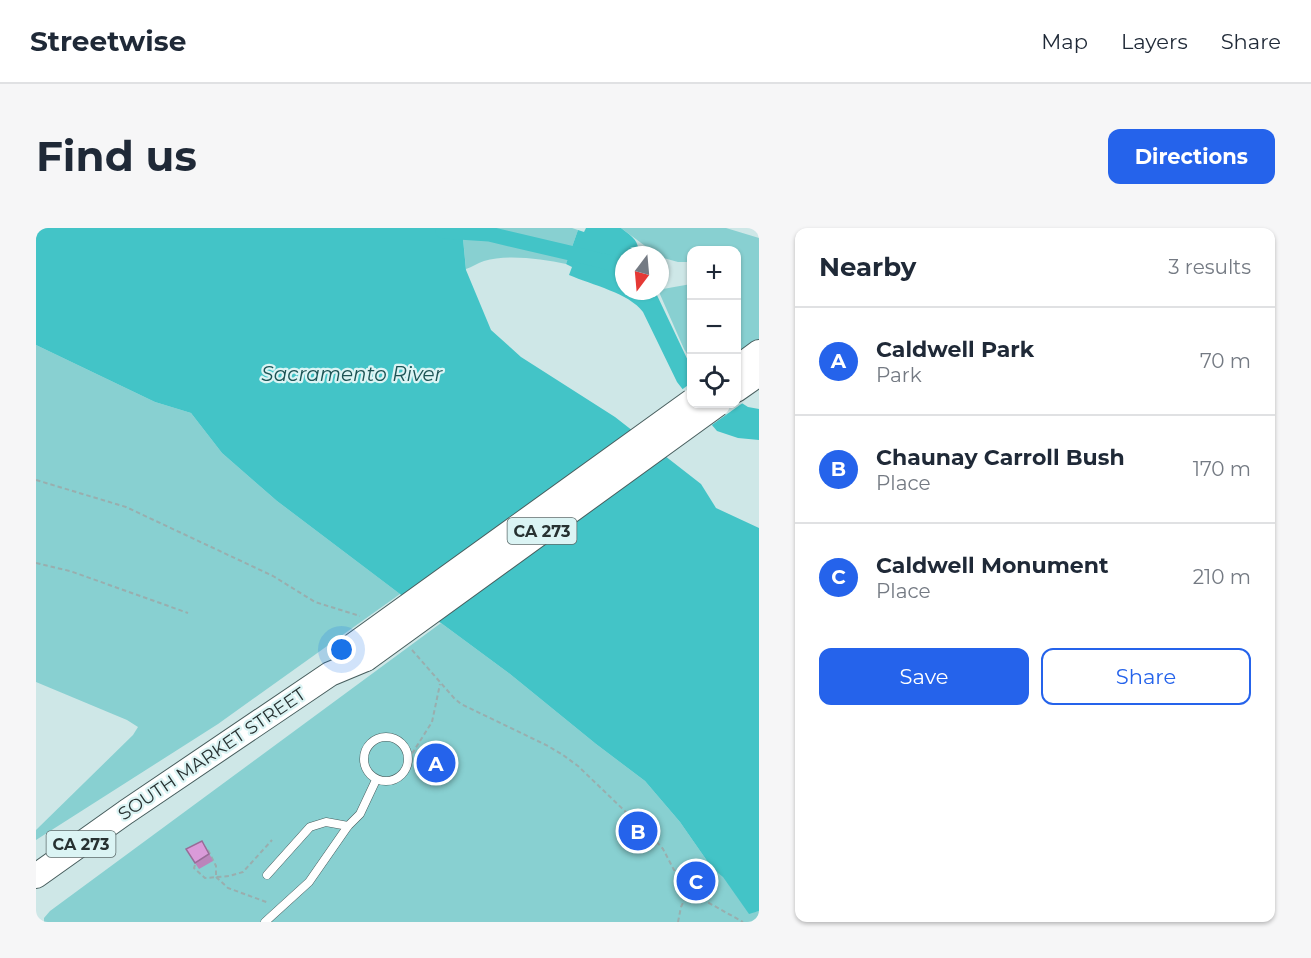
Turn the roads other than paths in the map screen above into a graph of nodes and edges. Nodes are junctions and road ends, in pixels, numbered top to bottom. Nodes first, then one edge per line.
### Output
1 (751, 364) edge
2 (741, 381) edge
3 (687, 405) edge
4 (712, 408) edge
5 (357, 654) junction
6 (376, 780) junction
7 (348, 826) junction
8 (267, 875) dead end
9 (36, 876) edge
10 (265, 922) edge

1 - 2 main road
3 - 5 main road, SOUTH MARKET STREET / CA 273, bridge
4 - 5 main road, SOUTH MARKET STREET / CA 273, bridge
5 - 9 main road, SOUTH MARKET STREET / CA 273
6 - 6 lane
6 - 7 lane
7 - 8 lane
7 - 10 lane

